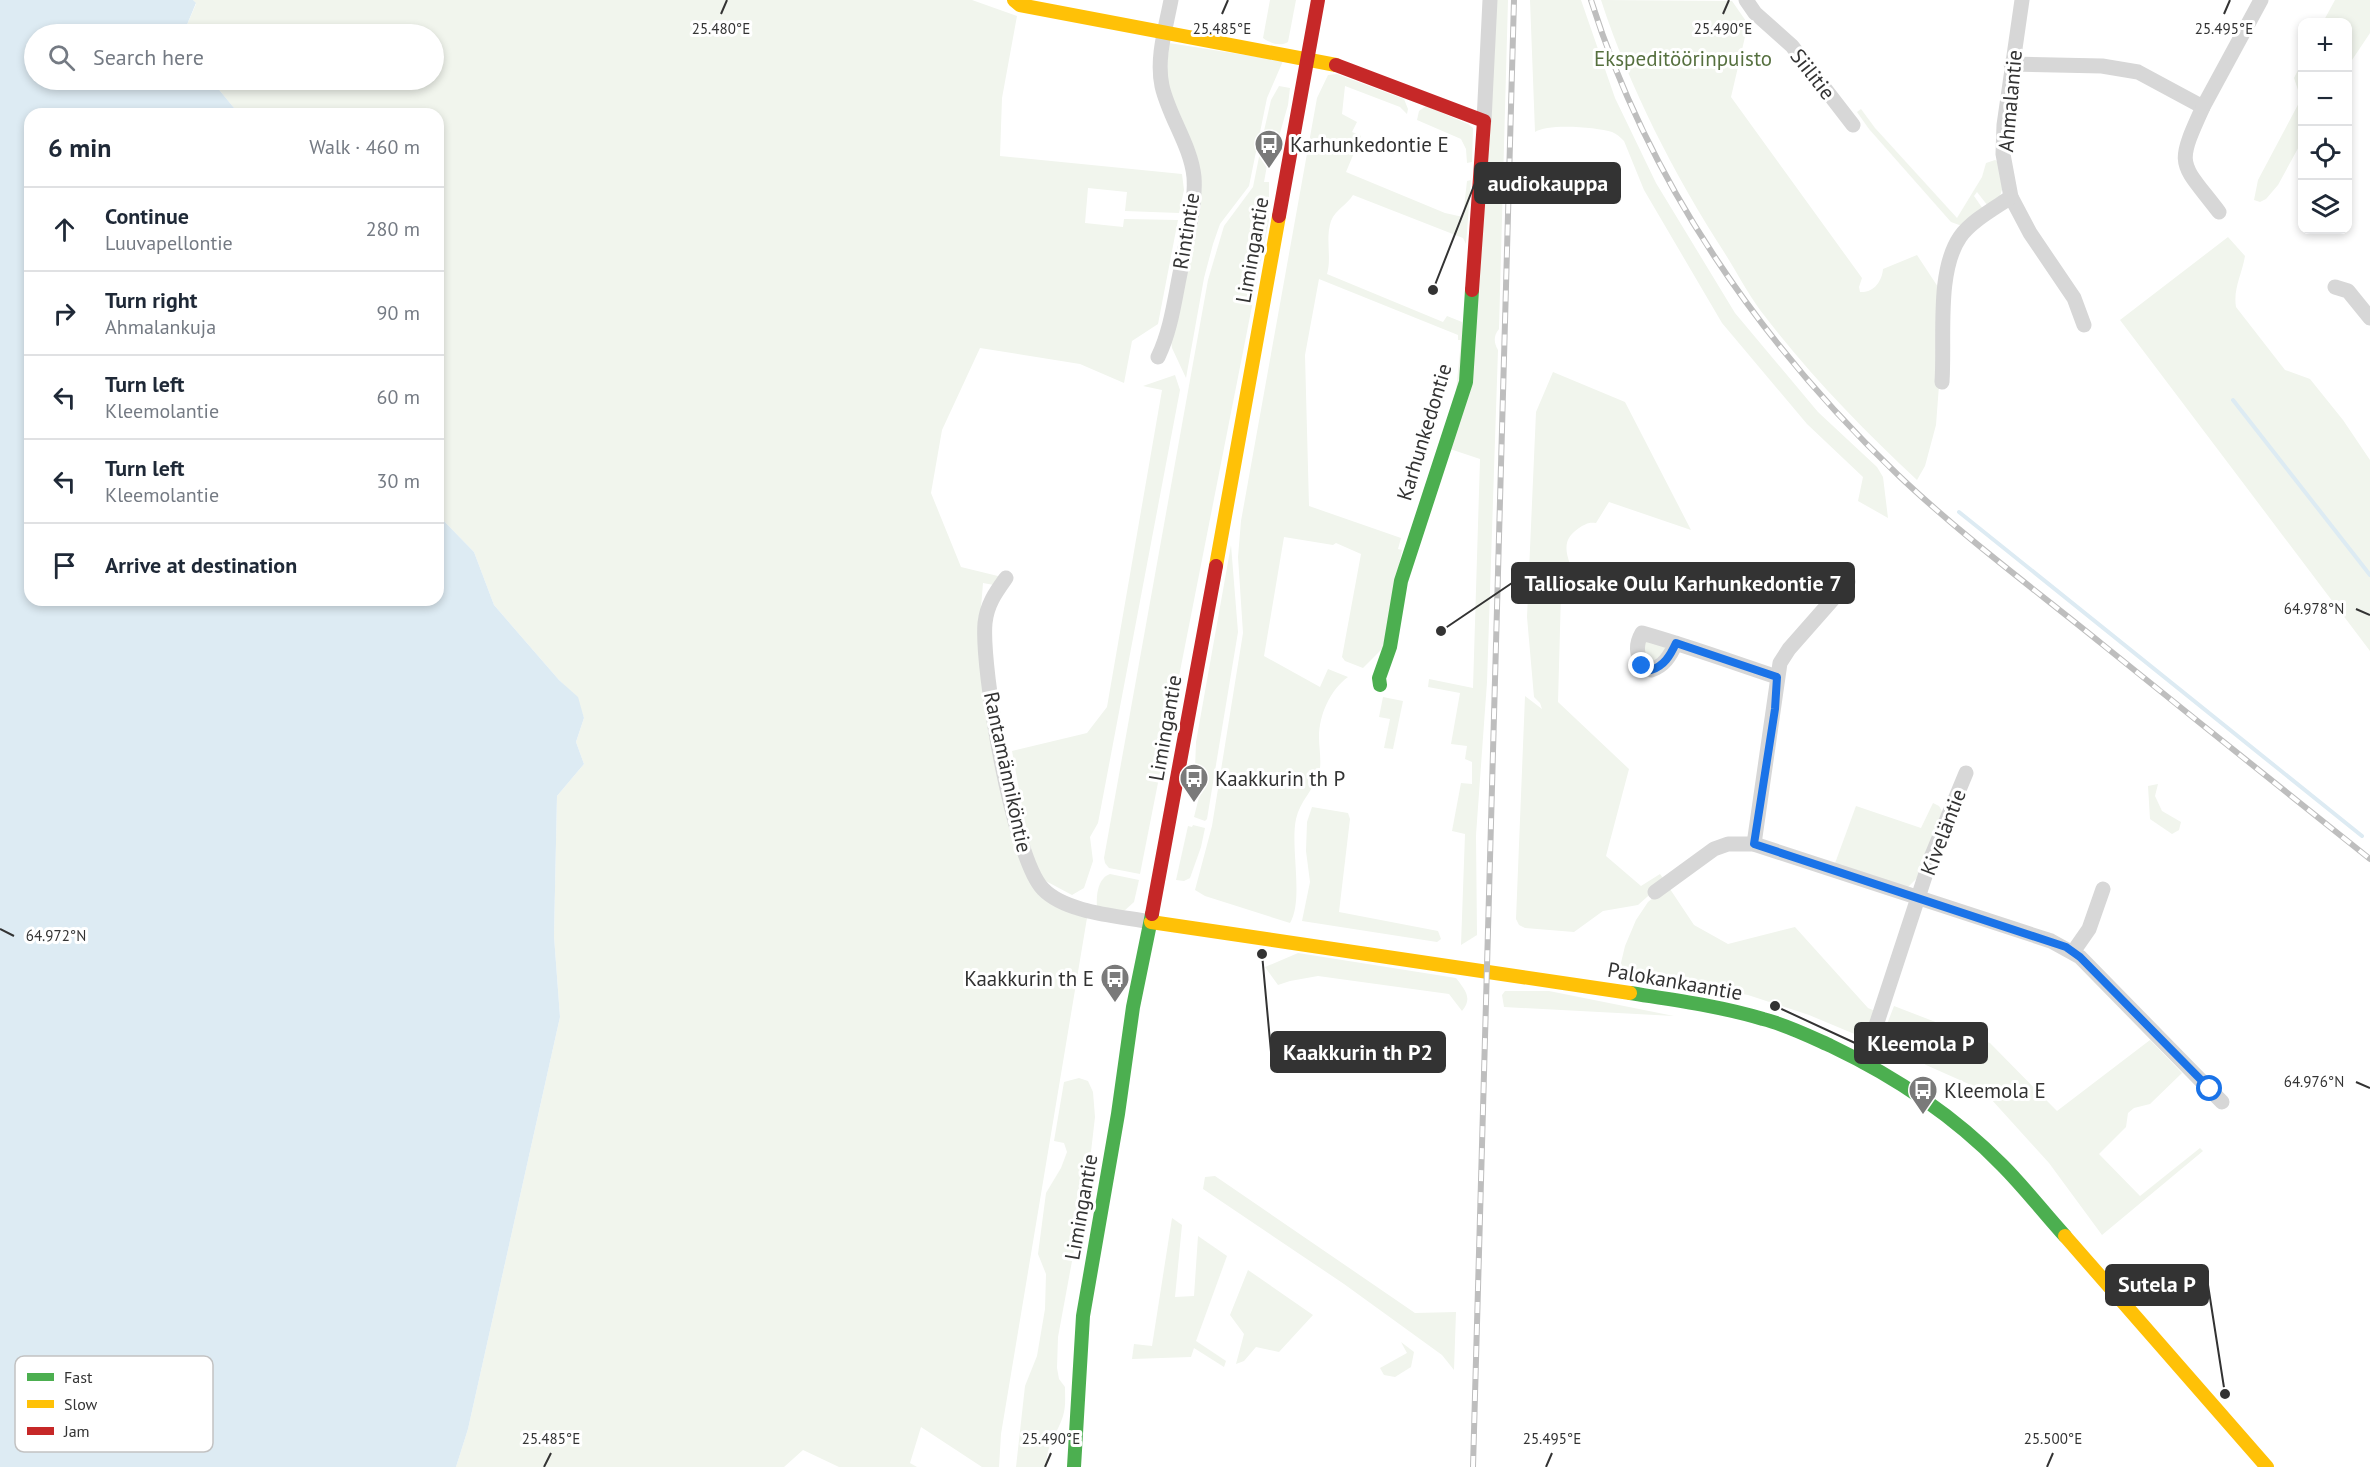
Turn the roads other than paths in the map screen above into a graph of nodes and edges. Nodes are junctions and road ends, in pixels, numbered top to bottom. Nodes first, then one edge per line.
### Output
1 (1014, 0) edge
2 (1171, 0) edge
3 (1318, 0) edge
4 (1490, 0) edge
5 (1746, 0) edge
6 (2022, 0) edge
7 (2261, 0) edge
8 (1166, 32) junction
9 (1309, 57) junction
10 (2012, 64) junction
11 (2203, 107) junction
12 (1484, 122) junction
13 (1853, 125) dead end
14 (2011, 197) junction
15 (2219, 212) dead end
16 (2336, 287) dead end
17 (2370, 318) edge
18 (2084, 325) dead end
19 (1158, 357) dead end
20 (1942, 382) dead end
21 (1006, 578) dead end
22 (1848, 582) dead end
23 (1676, 643) dead end
24 (1777, 677) junction
25 (1380, 685) dead end
26 (1966, 773) dead end
27 (1754, 844) junction
28 (2103, 889) dead end
29 (1655, 892) dead end
30 (1918, 897) junction
31 (1151, 922) junction
32 (2073, 952) junction
33 (1864, 1062) junction
34 (2223, 1102) dead end
35 (1074, 1467) edge
36 (2267, 1467) edge

1 - 8 main road
2 - 8 street, Rintintie
3 - 9 main road, Limingantie
4 - 12 street
5 - 13 street, Siilitie
6 - 10 street, Ahmalantie
7 - 11 street
8 - 9 main road
8 - 19 street, Rintintie
9 - 12 main road
9 - 31 main road, Limingantie
10 - 11 street
10 - 14 street, Ahmalantie
11 - 15 street
12 - 25 main road, Karhunkedontie
14 - 18 street, Ahmalantie
14 - 20 street
16 - 17 street
21 - 31 street, Rantamänniköntie
22 - 24 street
23 - 24 street
24 - 27 street
26 - 30 street, Kiveläntie
27 - 29 street
27 - 30 street
28 - 32 street
30 - 32 street
30 - 33 street, Kiveläntie
31 - 33 main road, Palokankaantie
31 - 35 main road, Limingantie
32 - 34 street
33 - 36 main road, Palokankaantie

